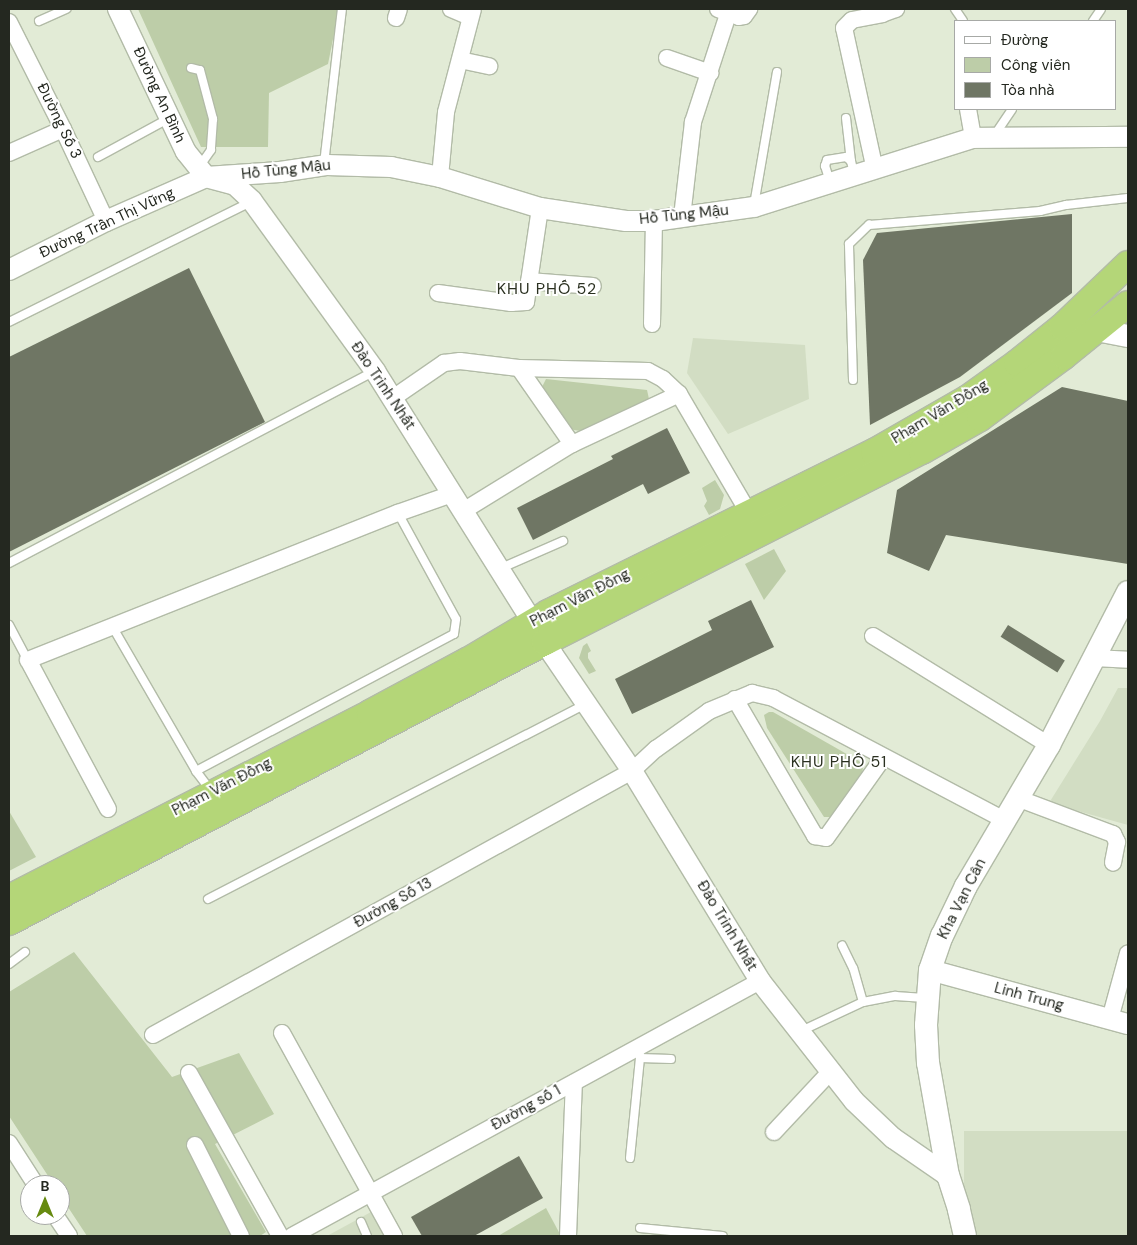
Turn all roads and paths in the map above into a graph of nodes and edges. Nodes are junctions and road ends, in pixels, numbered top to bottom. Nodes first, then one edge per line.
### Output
1 (66, 9) edge
2 (118, 9) edge
3 (342, 9) edge
4 (451, 9) edge
5 (749, 9) edge
6 (896, 9) edge
7 (955, 9) edge
8 (1101, 9) edge
9 (723, 11) edge
10 (472, 13) edge
11 (962, 20) edge
12 (1094, 20) edge
13 (39, 21) dead end
14 (10, 27) edge
15 (667, 58) dead end
16 (460, 60) junction
17 (489, 66) dead end
18 (191, 68) dead end
19 (777, 72) dead end
20 (710, 73) junction
21 (968, 110) edge
22 (1011, 110) edge
23 (170, 118) junction
24 (846, 118) dead end
25 (64, 129) junction
26 (993, 137) junction
27 (1128, 137) edge
28 (973, 138) junction
29 (9, 153) edge
30 (98, 157) dead end
31 (324, 166) junction
32 (853, 168) junction
33 (875, 170) junction
34 (202, 173) junction
35 (440, 177) junction
36 (1128, 198) edge
37 (252, 201) junction
38 (754, 207) junction
39 (540, 208) junction
40 (682, 217) junction
41 (106, 221) junction
42 (654, 221) junction
43 (1128, 264) edge
44 (9, 270) edge
45 (529, 281) junction
46 (593, 286) dead end
47 (438, 293) dead end
48 (1128, 304) edge
49 (9, 322) edge
50 (652, 324) dead end
51 (1096, 330) junction
52 (1128, 336) edge
53 (519, 368) junction
54 (375, 371) junction
55 (853, 380) dead end
56 (679, 394) junction
57 (393, 398) junction
58 (572, 444) junction
59 (452, 494) junction
60 (463, 511) junction
61 (398, 513) junction
62 (750, 515) junction
63 (563, 541) dead end
64 (9, 564) edge
65 (499, 569) junction
66 (1128, 592) edge
67 (9, 625) edge
68 (112, 626) junction
69 (539, 632) junction
70 (873, 636) dead end
71 (1094, 658) junction
72 (28, 660) junction
73 (1128, 660) edge
74 (735, 699) junction
75 (587, 703) junction
76 (1049, 745) junction
77 (883, 758) junction
78 (196, 771) junction
79 (632, 771) junction
80 (212, 792) junction
81 (1017, 798) junction
82 (108, 809) dead end
83 (1004, 820) junction
84 (1113, 863) dead end
85 (9, 898) edge
86 (208, 899) dead end
87 (9, 922) edge
88 (842, 945) dead end
89 (25, 952) dead end
90 (1128, 953) edge
91 (9, 964) edge
92 (930, 970) junction
93 (760, 981) junction
94 (927, 999) junction
95 (863, 1002) junction
96 (1119, 1021) edge
97 (799, 1032) junction
98 (282, 1033) dead end
99 (153, 1035) dead end
100 (640, 1052) junction
101 (671, 1059) dead end
102 (830, 1072) junction
103 (189, 1073) dead end
104 (574, 1082) junction
105 (774, 1132) dead end
106 (9, 1143) edge
107 (195, 1145) dead end
108 (630, 1158) dead end
109 (30, 1175) edge
110 (948, 1176) junction
111 (370, 1194) junction
112 (361, 1222) dead end
113 (62, 1225) edge
114 (640, 1228) dead end
115 (671, 1234) edge
116 (69, 1236) edge
117 (241, 1236) edge
118 (280, 1236) edge
119 (292, 1236) edge
120 (368, 1236) edge
121 (394, 1236) edge
122 (568, 1236) edge
123 (723, 1236) edge
124 (964, 1236) edge

1 - 13 lane
2 - 23 street, Đường An Bình
3 - 31 lane
4 - 10 street
5 - 9 street
6 - 33 street
7 - 11 lane
8 - 12 lane
9 - 20 street
10 - 16 street
14 - 25 street, Đường Số 3
15 - 20 street
16 - 17 street
16 - 35 street
18 - 34 lane
19 - 38 lane
20 - 40 street
21 - 28 street
22 - 26 lane
23 - 30 lane
23 - 34 street, Đường An Bình
24 - 32 lane
25 - 29 street
25 - 41 street, Đường Số 3
26 - 27 street, Hồ Tùng Mậu
26 - 28 street, Hồ Tùng Mậu
28 - 33 street, Hồ Tùng Mậu
31 - 34 street, Hồ Tùng Mậu
31 - 35 street, Hồ Tùng Mậu
32 - 33 street, Hồ Tùng Mậu
32 - 38 street, Hồ Tùng Mậu
34 - 37 street, Đào Trinh Nhất
34 - 41 street, Đường Trần Thị Vững
35 - 39 street, Hồ Tùng Mậu
36 - 55 lane
37 - 49 lane
37 - 54 street, Đào Trinh Nhất
38 - 40 street, Hồ Tùng Mậu
39 - 42 street, Hồ Tùng Mậu
39 - 45 street
40 - 42 street, Hồ Tùng Mậu
41 - 44 street, Đường Trần Thị Vững
42 - 50 street
43 - 62 highway, Phạm Văn Đồng
45 - 46 street
45 - 47 street
48 - 51 highway, Phạm Văn Đồng
51 - 52 main road
51 - 69 highway, Phạm Văn Đồng
53 - 56 street
53 - 57 street
53 - 58 street
54 - 57 street, Đào Trinh Nhất
54 - 64 lane
56 - 58 street
56 - 62 street
57 - 59 street, Đào Trinh Nhất
58 - 60 street
59 - 60 street, Đào Trinh Nhất
59 - 61 street
60 - 65 street, Đào Trinh Nhất
61 - 68 street
61 - 78 lane
62 - 69 highway, Phạm Văn Đồng
63 - 65 lane
65 - 69 street, Đào Trinh Nhất
66 - 71 main road, Kha Vạn Cân
67 - 72 lane
68 - 72 street
68 - 78 lane
69 - 75 street, Đào Trinh Nhất
69 - 80 highway, Phạm Văn Đồng
69 - 87 highway, Phạm Văn Đồng
70 - 76 street
71 - 73 street
71 - 76 main road, Kha Vạn Cân
72 - 82 street
74 - 77 street, Đường Số 13
74 - 77 street
74 - 79 street, Đường Số 13
75 - 79 street, Đào Trinh Nhất
75 - 86 lane
76 - 81 main road, Kha Vạn Cân
77 - 83 street, Đường Số 13
78 - 80 lane
79 - 93 street, Đào Trinh Nhất
79 - 99 street, Đường Số 13
80 - 85 highway, Phạm Văn Đồng
81 - 83 main road, Kha Vạn Cân
81 - 84 street
83 - 92 main road, Kha Vạn Cân
88 - 95 lane
89 - 91 lane
90 - 96 street
92 - 94 main road, Kha Vạn Cân
92 - 96 street, Linh Trung
93 - 97 street, Đào Trinh Nhất
93 - 100 street, Đường số 1
94 - 95 lane
94 - 110 main road, Kha Vạn Cân
95 - 97 lane
97 - 102 street, Đào Trinh Nhất
98 - 111 street
100 - 101 lane
100 - 104 street, Đường số 1
100 - 108 lane
102 - 105 street
102 - 110 street, Đào Trinh Nhất
103 - 118 street
104 - 111 street, Đường số 1
104 - 122 street
106 - 109 street
107 - 117 street
110 - 124 main road, Kha Vạn Cân
111 - 119 street, Đường số 1
111 - 121 street
112 - 120 lane
113 - 116 street
114 - 115 lane
115 - 123 lane

